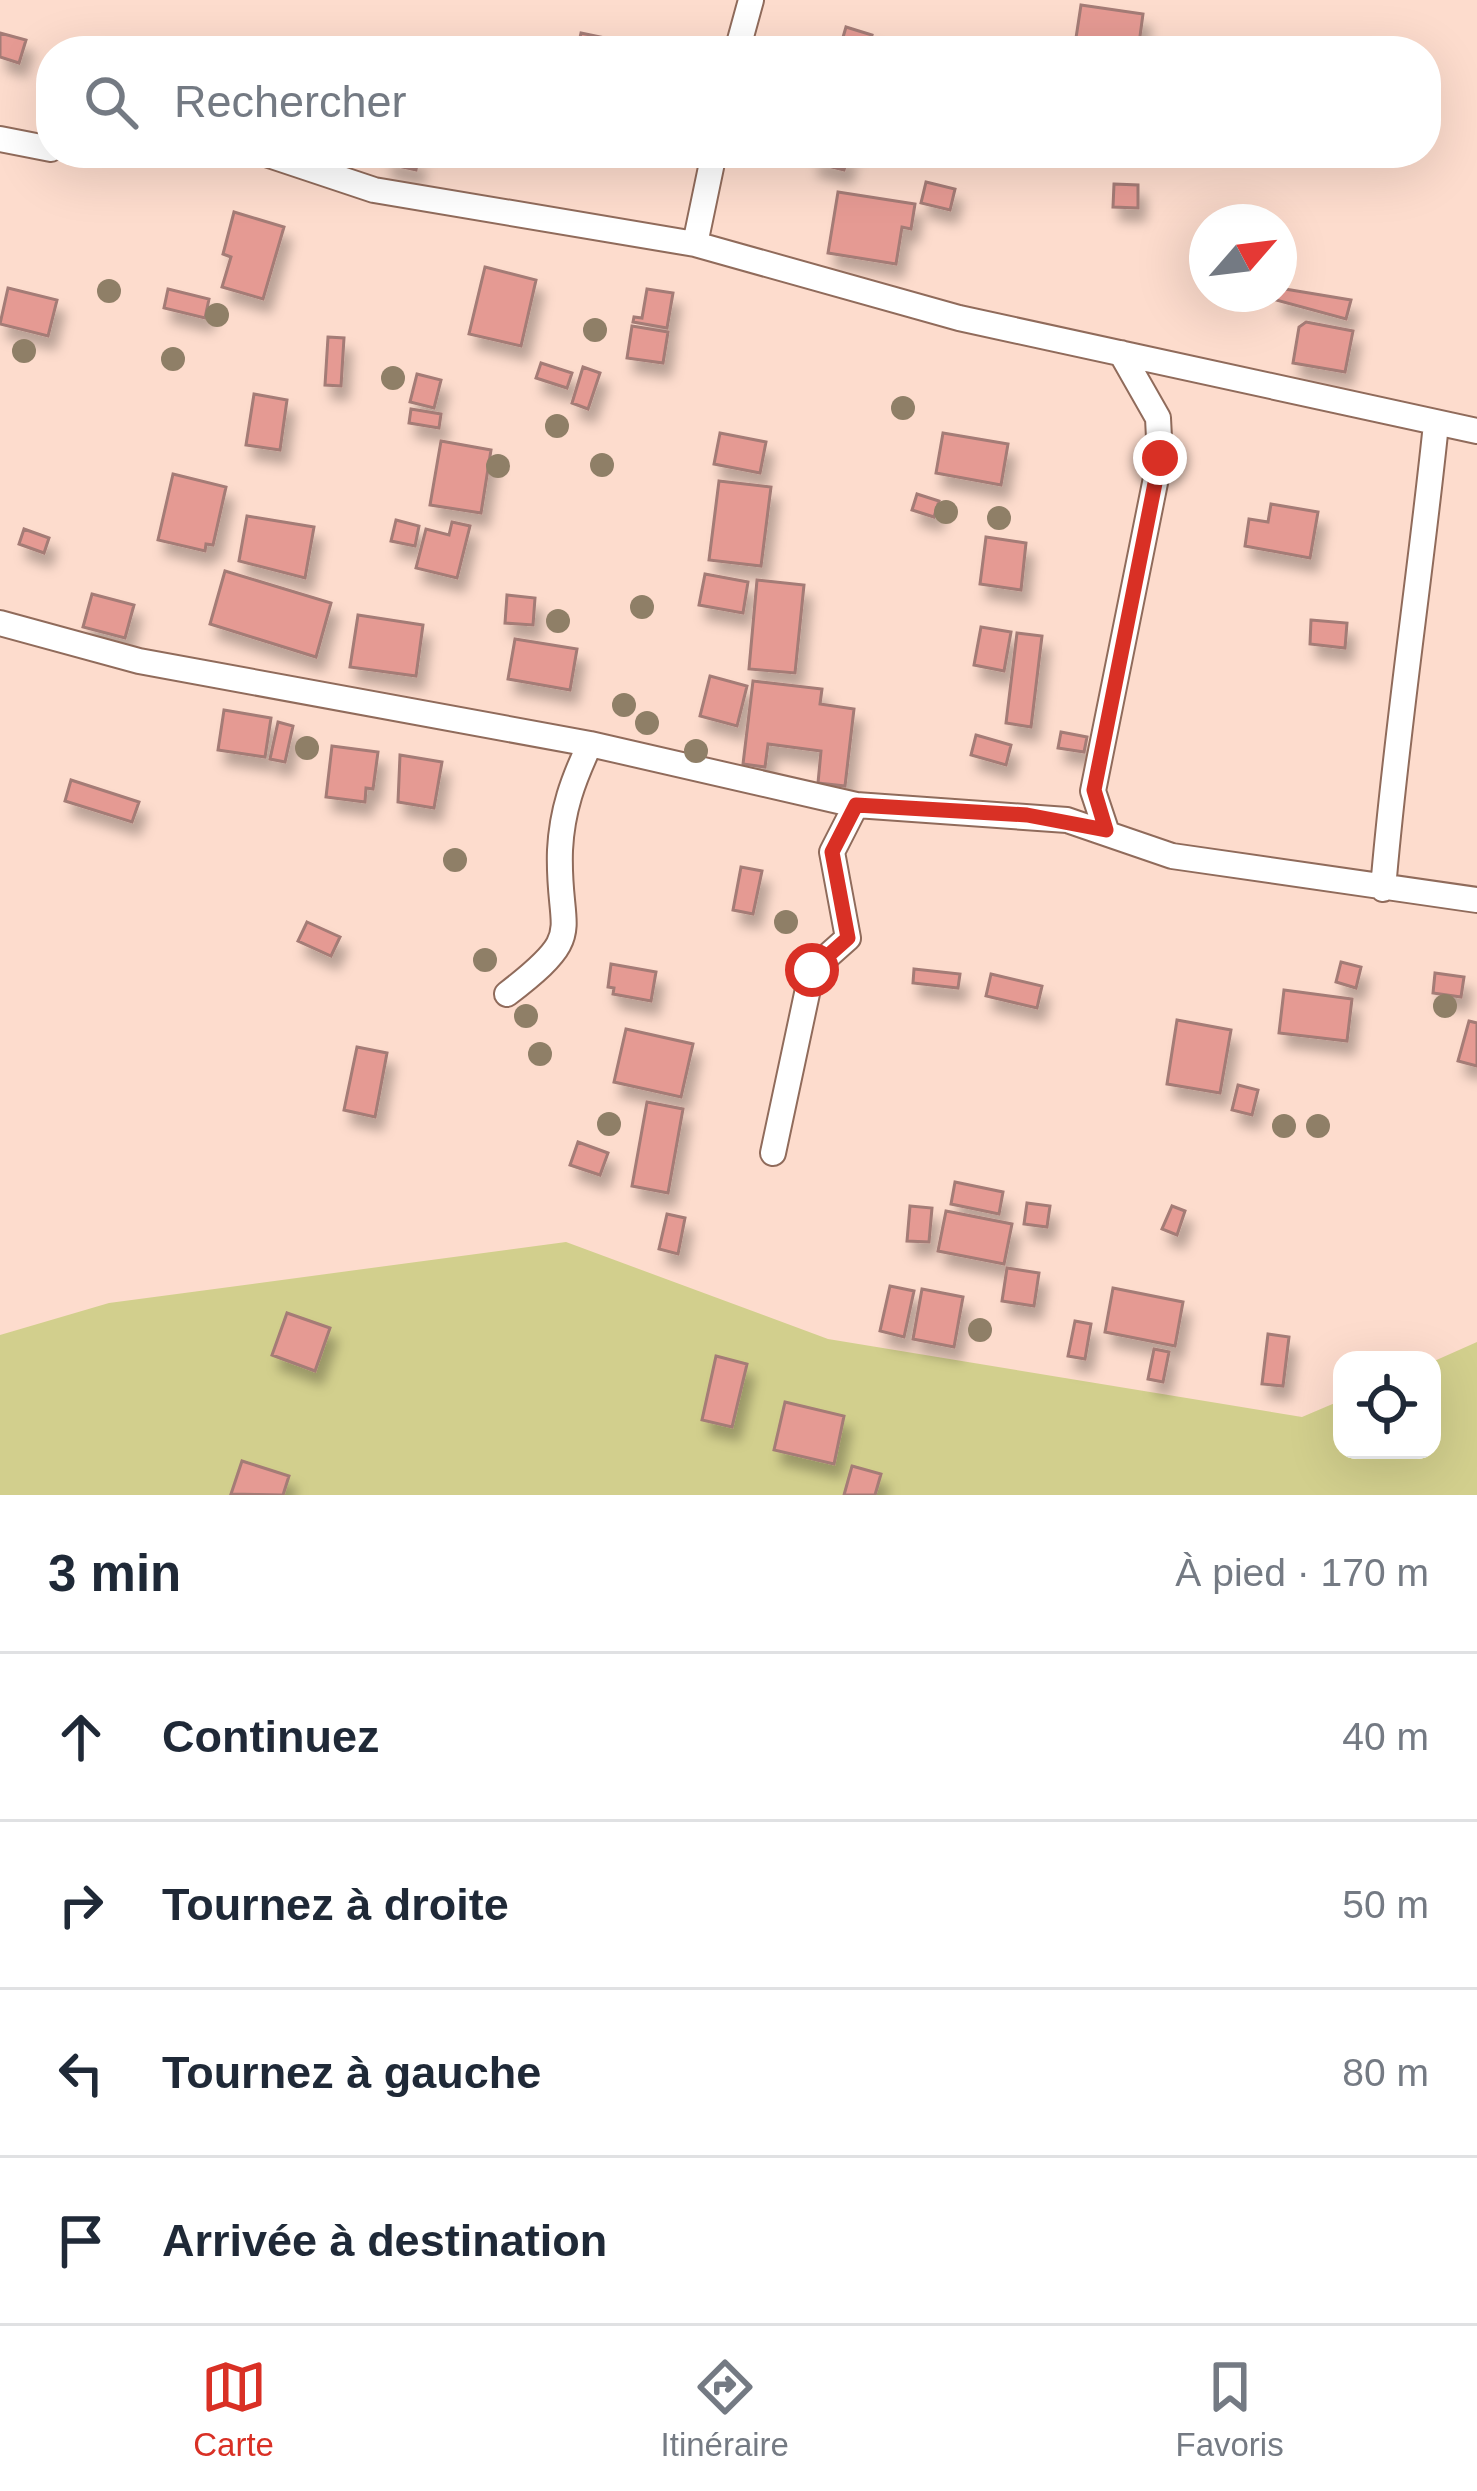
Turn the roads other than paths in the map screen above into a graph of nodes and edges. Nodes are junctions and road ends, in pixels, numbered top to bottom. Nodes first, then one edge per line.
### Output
1 (751, 0) edge
2 (741, 36) edge
3 (0, 139) edge
4 (36, 145) edge
5 (308, 168) edge
6 (711, 168) edge
7 (695, 244) junction
8 (1121, 353) junction
9 (1436, 424) junction
10 (1477, 430) edge
11 (0, 623) edge
12 (590, 744) junction
13 (856, 805) junction
14 (1106, 830) junction
15 (1383, 890) junction
16 (1477, 900) edge
17 (508, 994) dead end
18 (773, 1153) dead end

1 - 2 street
3 - 4 street
5 - 7 street
6 - 7 street
7 - 8 street
8 - 9 street
8 - 14 street
9 - 10 street
9 - 15 street
11 - 12 street
12 - 13 street
12 - 17 street
13 - 14 street
13 - 18 street
14 - 15 street
15 - 16 street

